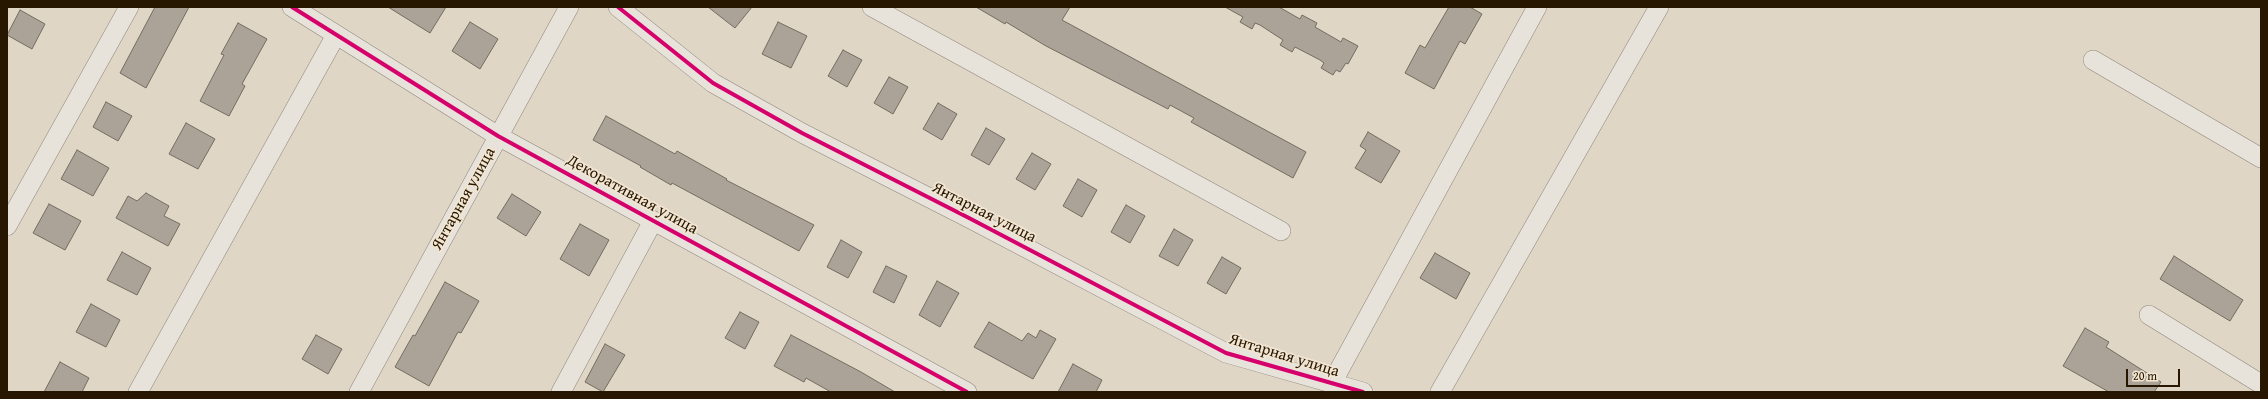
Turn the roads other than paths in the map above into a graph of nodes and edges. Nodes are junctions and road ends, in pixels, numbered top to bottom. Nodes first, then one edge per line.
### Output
1 (129, 7) edge
2 (292, 7) edge
3 (569, 7) edge
4 (618, 7) edge
5 (872, 7) edge
6 (1537, 7) edge
7 (1659, 7) edge
8 (336, 34) junction
9 (2093, 60) dead end
10 (498, 136) junction
11 (2261, 158) edge
12 (653, 220) junction
13 (7, 226) edge
14 (1281, 231) dead end
15 (2149, 315) dead end
16 (1332, 383) junction
17 (2261, 384) edge
18 (138, 392) edge
19 (359, 392) edge
20 (560, 392) edge
21 (967, 392) edge
22 (1363, 392) edge
23 (1440, 392) edge

1 - 13 street
2 - 8 street, Декоративная улица
3 - 10 street, Янтарная улица
4 - 16 street, Янтарная улица
5 - 14 street
6 - 16 street
7 - 23 street
8 - 10 street, Декоративная улица
8 - 18 street
9 - 11 street
10 - 12 street, Декоративная улица
10 - 19 street, Янтарная улица
12 - 20 street
12 - 21 street, Декоративная улица
15 - 17 street
16 - 22 street, Янтарная улица

